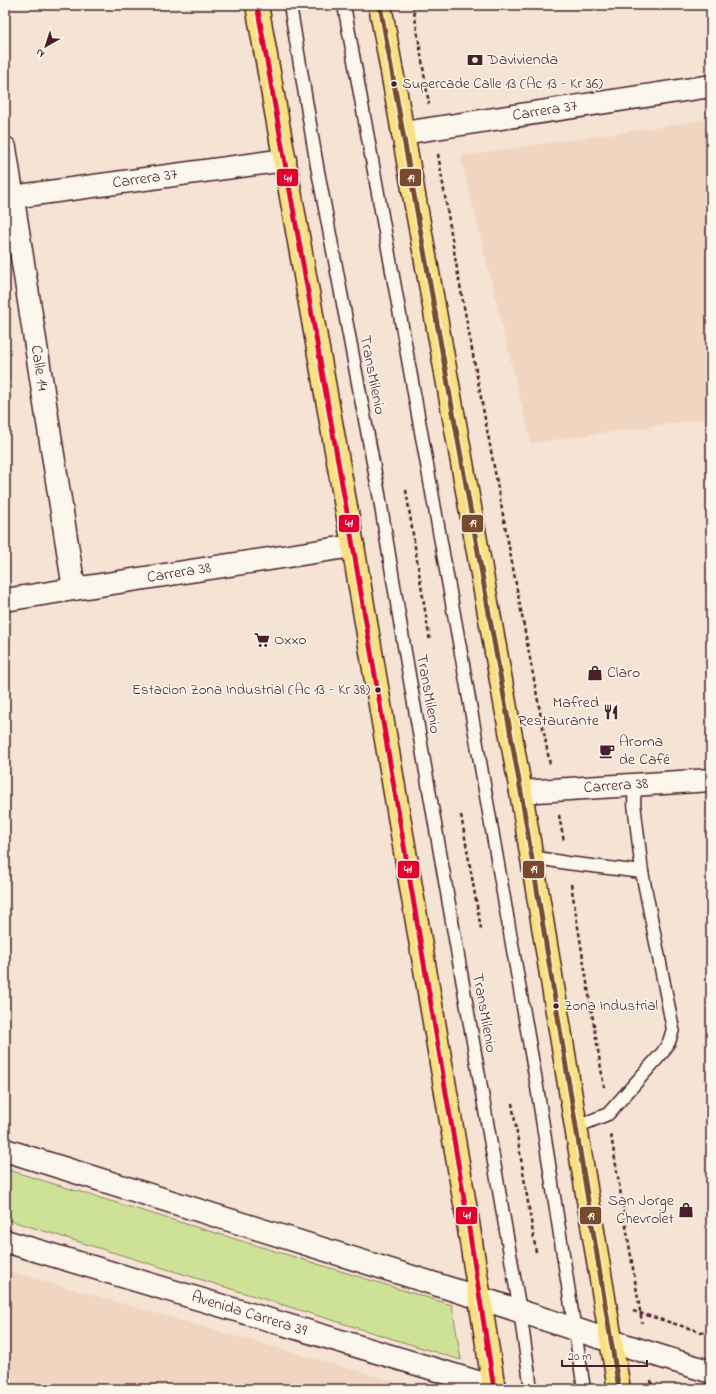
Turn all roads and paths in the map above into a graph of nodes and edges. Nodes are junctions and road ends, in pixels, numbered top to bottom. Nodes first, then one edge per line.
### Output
1 (257, 5) edge
2 (290, 5) edge
3 (344, 5) edge
4 (380, 5) edge
5 (413, 5) edge
6 (711, 86) edge
7 (433, 128) junction
8 (403, 133) junction
9 (5, 148) edge
10 (285, 160) junction
11 (9, 197) edge
12 (411, 489) dead end
13 (406, 490) junction
14 (399, 491) dead end
15 (353, 546) junction
16 (74, 589) junction
17 (5, 600) edge
18 (430, 642) dead end
19 (711, 780) edge
20 (635, 785) junction
21 (554, 790) junction
22 (521, 792) junction
23 (461, 815) dead end
24 (532, 857) junction
25 (567, 863) junction
26 (642, 872) junction
27 (481, 929) dead end
28 (512, 1103) dead end
29 (608, 1114) junction
30 (576, 1127) junction
31 (5, 1150) edge
32 (5, 1241) edge
33 (536, 1252) dead end
34 (480, 1298) junction
35 (604, 1302) junction
36 (520, 1311) junction
37 (640, 1313) junction
38 (574, 1329) junction
39 (711, 1335) edge
40 (611, 1341) junction
41 (647, 1353) junction
42 (711, 1372) edge
43 (494, 1388) edge
44 (531, 1389) edge
45 (584, 1389) edge
46 (618, 1389) edge
47 (653, 1389) edge

1 - 10 main road
2 - 36 lane, TransMilenio
3 - 38 lane
4 - 8 main road
5 - 7 path
6 - 7 street, Carrera 37
7 - 8 street, Carrera 37
7 - 21 path
8 - 22 main road
9 - 11 street, Calle 14
10 - 11 street, Carrera 37
10 - 15 main road
11 - 16 street, Calle 14
12 - 13 path
13 - 14 path
13 - 18 path
15 - 16 street, Carrera 38
15 - 34 main road
16 - 17 street, Carrera 38
19 - 20 street, Carrera 38
20 - 21 street, Carrera 38
20 - 26 lane
21 - 22 street, Carrera 38
21 - 25 path
22 - 24 main road
23 - 27 path
24 - 25 lane
24 - 30 main road
25 - 26 lane
25 - 29 path
26 - 29 lane
28 - 33 path
29 - 30 lane
29 - 37 path
30 - 35 main road
31 - 34 street
32 - 43 street, Avenida Carrera 39
34 - 36 street
34 - 43 main road
35 - 37 path
35 - 40 main road
36 - 38 street
36 - 44 lane, TransMilenio
37 - 39 path
37 - 41 path
38 - 40 street
38 - 45 lane
40 - 41 street
40 - 46 main road
41 - 42 street
41 - 47 path

